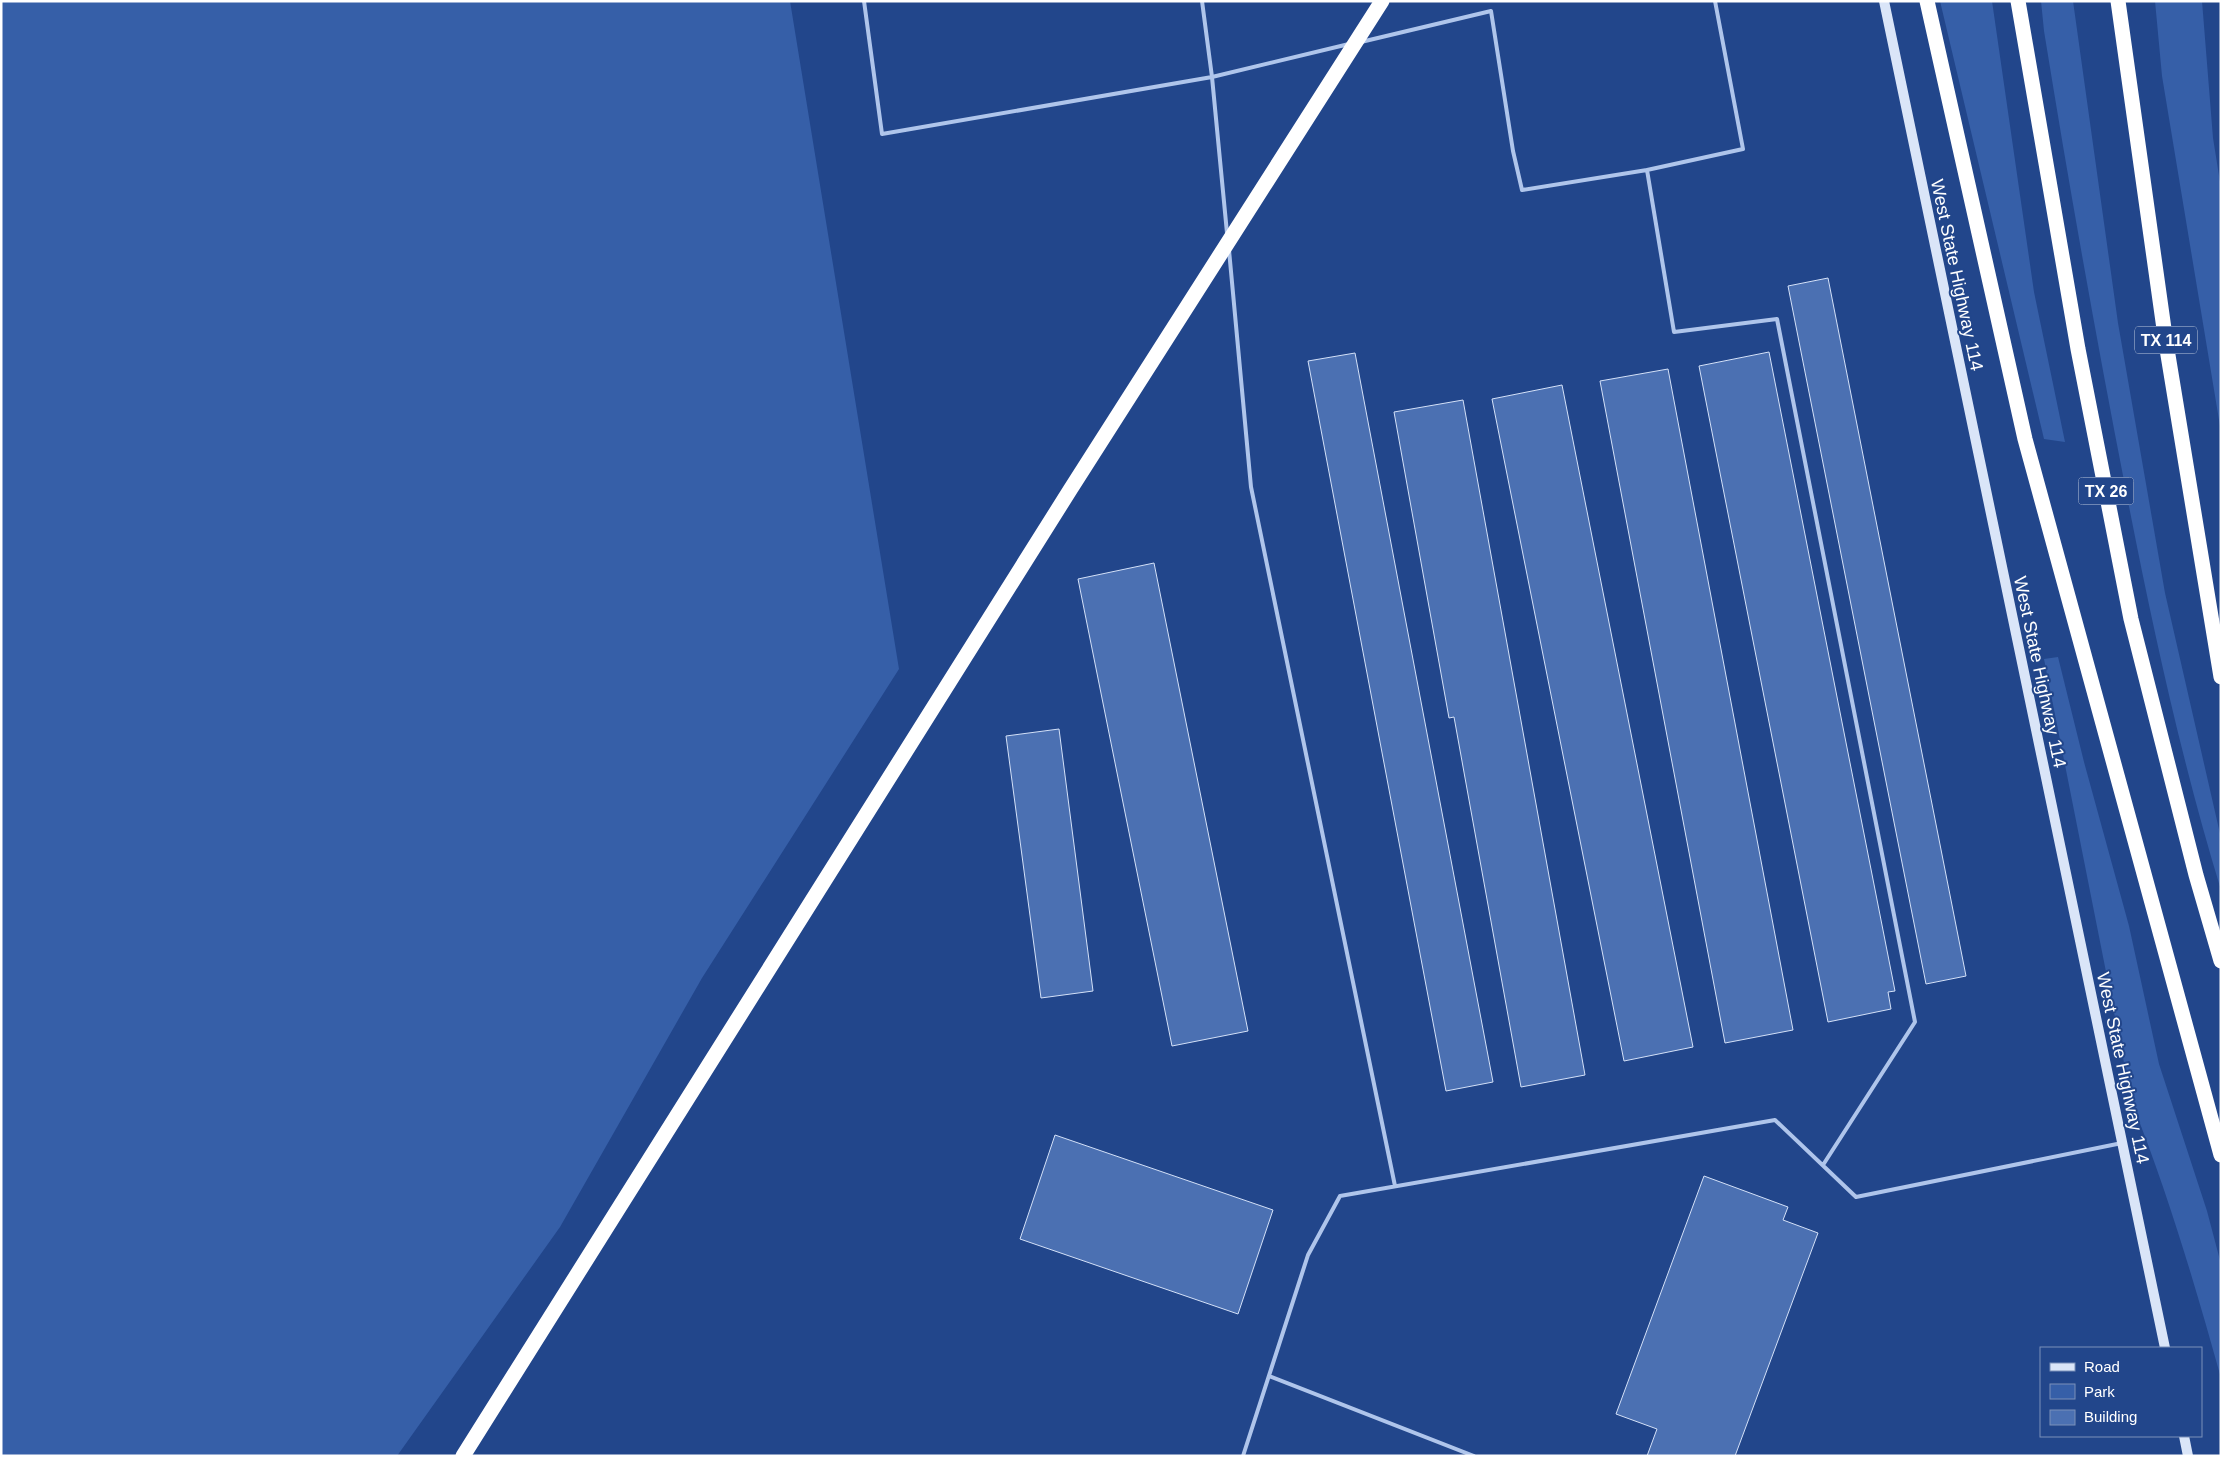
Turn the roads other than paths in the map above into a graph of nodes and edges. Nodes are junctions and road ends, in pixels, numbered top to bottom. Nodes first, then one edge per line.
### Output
1 (864, 1) edge
2 (1202, 1) edge
3 (1382, 1) edge
4 (1715, 1) edge
5 (1884, 1) edge
6 (1927, 1) edge
7 (2118, 1) edge
8 (2018, 8) edge
9 (1212, 77) junction
10 (1647, 170) junction
11 (2221, 677) edge
12 (2221, 961) edge
13 (2122, 1143) junction
14 (2221, 1155) edge
15 (1823, 1165) junction
16 (1395, 1186) junction
17 (2165, 1347) edge
18 (1269, 1376) junction
19 (2184, 1437) edge
20 (462, 1456) edge
21 (1243, 1456) edge
22 (1474, 1456) edge
23 (2188, 1456) edge

1 - 9 lane
2 - 9 lane
3 - 20 highway, bridge
4 - 10 lane
5 - 13 main road, West State Highway 114
6 - 14 highway
7 - 11 highway, TX 114
8 - 12 highway, TX 26
9 - 10 lane
9 - 16 lane
10 - 15 lane
13 - 15 lane
13 - 17 main road, West State Highway 114
15 - 16 lane
16 - 18 lane
18 - 21 lane
18 - 22 lane
19 - 23 main road

